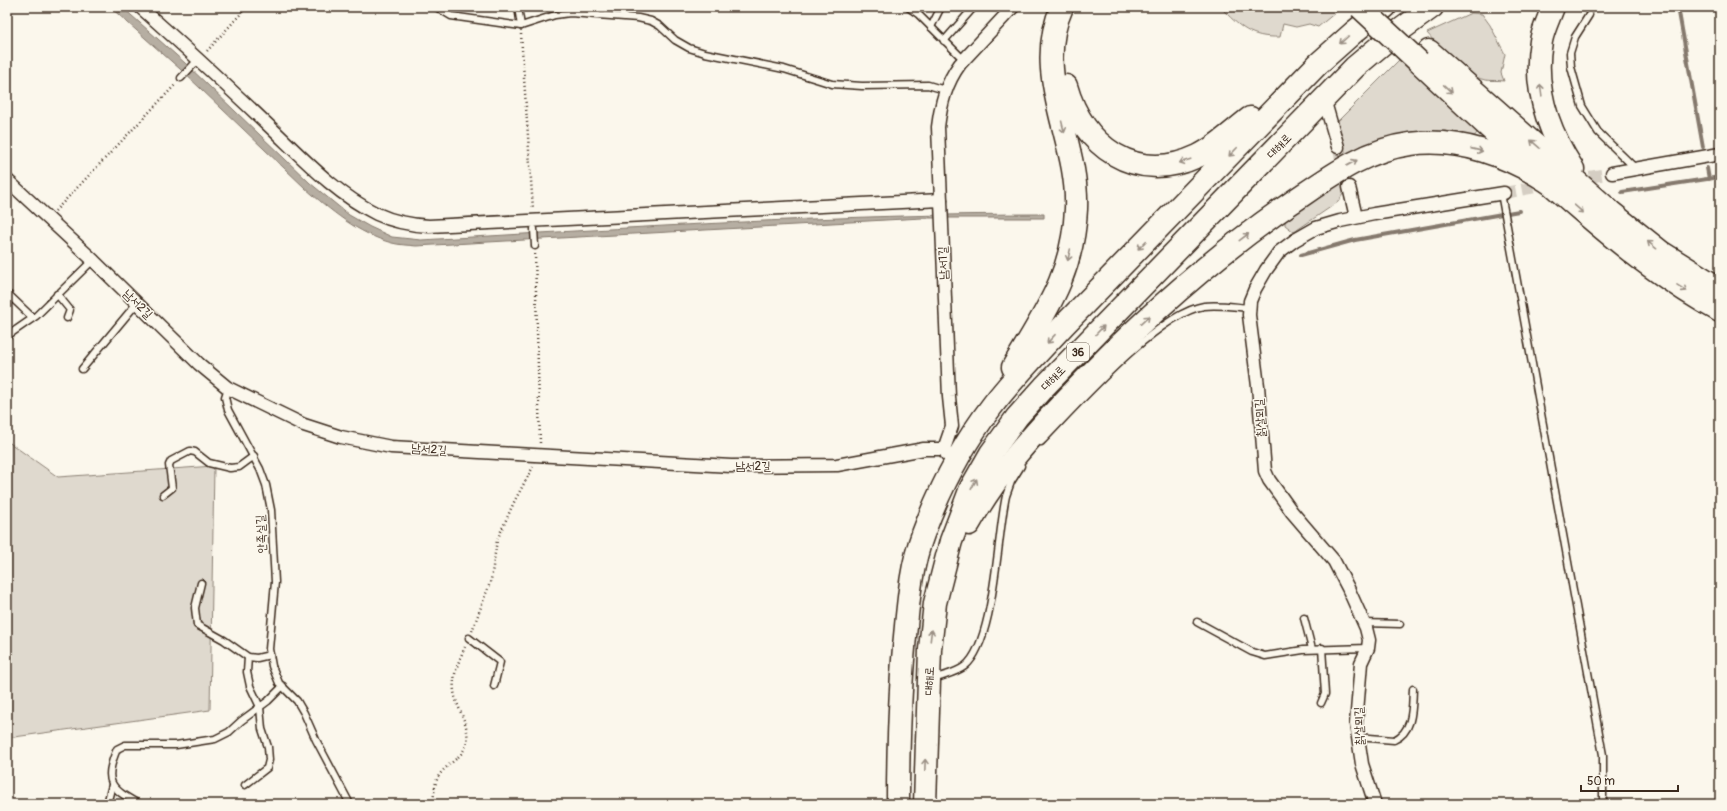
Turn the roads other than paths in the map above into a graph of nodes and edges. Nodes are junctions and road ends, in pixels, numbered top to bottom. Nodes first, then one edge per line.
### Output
1 (140, 7) edge
2 (436, 7) edge
3 (518, 7) edge
4 (908, 7) edge
5 (941, 7) edge
6 (974, 7) edge
7 (1013, 7) edge
8 (1062, 7) edge
9 (1076, 7) edge
10 (1360, 7) edge
11 (1379, 7) edge
12 (1385, 7) edge
13 (1432, 7) edge
14 (1554, 7) edge
15 (1589, 15) dead end
16 (521, 26) junction
17 (931, 27) junction
18 (944, 41) junction
19 (1424, 57) junction
20 (964, 60) junction
21 (197, 61) junction
22 (1318, 64) junction
23 (181, 78) road end
24 (945, 90) junction
25 (1324, 99) junction
26 (1338, 147) tunnel mouth
27 (1720, 154) edge
28 (1636, 169) junction
29 (1612, 173) tunnel mouth
30 (7, 180) edge
31 (1550, 183) junction
32 (1349, 187) tunnel mouth
33 (1586, 188) junction
34 (1503, 193) joint
35 (941, 203) junction
36 (1356, 217) junction
37 (534, 226) junction
38 (535, 246) road end
39 (93, 260) junction
40 (1720, 289) edge
41 (57, 294) junction
42 (9, 295) dead end
43 (137, 303) junction
44 (1250, 308) junction
45 (1720, 311) edge
46 (33, 318) junction
47 (67, 318) dead end
48 (7, 336) edge
49 (82, 370) dead end
50 (228, 388) junction
51 (981, 422) junction
52 (1036, 447) dead end
53 (254, 456) junction
54 (948, 459) junction
55 (1027, 459) dead end
56 (163, 495) dead end
57 (941, 580) junction
58 (201, 583) dead end
59 (1304, 618) dead end
60 (1197, 622) dead end
61 (1364, 623) junction
62 (1400, 624) dead end
63 (469, 638) road end
64 (1322, 648) junction
65 (1368, 648) junction
66 (1312, 649) junction
67 (270, 654) junction
68 (248, 657) junction
69 (928, 680) junction
70 (282, 686) junction
71 (494, 686) dead end
72 (1413, 689) dead end
73 (1321, 703) dead end
74 (260, 707) junction
75 (1358, 737) junction
76 (112, 785) junction
77 (245, 785) dead end
78 (107, 804) edge
79 (139, 804) edge
80 (350, 804) edge
81 (898, 804) edge
82 (925, 804) edge
83 (1375, 804) edge
84 (1604, 804) edge

1 - 21 street
2 - 16 lane
3 - 16 lane
4 - 17 lane
5 - 17 lane
6 - 18 lane
7 - 20 street, 남서1길
8 -> 51 highway
22 -> 9 highway
10 - 19 highway, bridge
11 - 19 highway
12 -> 22 highway, 36
13 - 25 highway, 대해로 / 36
33 -> 14 highway
15 - 28 lane
16 - 24 lane
17 - 18 lane
18 - 20 lane
19 -> 31 highway
33 -> 19 highway
20 - 24 street, 남서1길
21 - 23 lane
21 - 37 street
22 -> 51 highway, 36
24 - 35 street, 남서1길
25 - 26 street
57 -> 25 highway, 대해로 / 36
27 - 28 street
28 - 29 street
30 - 39 street, 남서2길
31 -> 45 highway
57 -> 31 highway
32 - 36 street
40 -> 33 highway
34 - 36 street, 칡살뫼길
34 - 84 lane
35 - 37 street
35 - 54 street, 남서1길
36 - 44 street, 칡살뫼길
37 - 38 lane
39 - 41 lane
39 - 43 street, 남서2길
41 - 46 lane
41 - 47 lane
42 - 46 lane
43 - 49 lane
43 - 50 street, 남서2길
44 - 52 lane
44 - 61 street, 칡살뫼길
46 - 48 lane
50 - 53 lane, 안족실길
50 - 54 street, 남서2길
51 - 54 highway, 36
53 - 56 lane
53 - 67 lane, 안족실길
54 - 81 highway, 36
55 - 69 lane
69 -> 57 highway, 대해로 / 36
58 - 68 lane
59 - 66 lane
60 - 66 lane
61 - 62 lane
61 - 65 street, 칡살뫼길
63 - 71 lane
64 - 65 lane
64 - 66 lane
64 - 73 lane
65 - 75 street, 칡살뫼길
67 - 68 lane
67 - 70 lane, 안족실길
68 - 74 lane
82 -> 69 highway, 대해로 / 36
70 - 74 lane
70 - 80 lane, 안족실길
72 - 75 lane
74 - 76 lane
74 - 77 lane
75 - 83 street, 칡살뫼길
76 - 78 lane
76 - 79 lane

